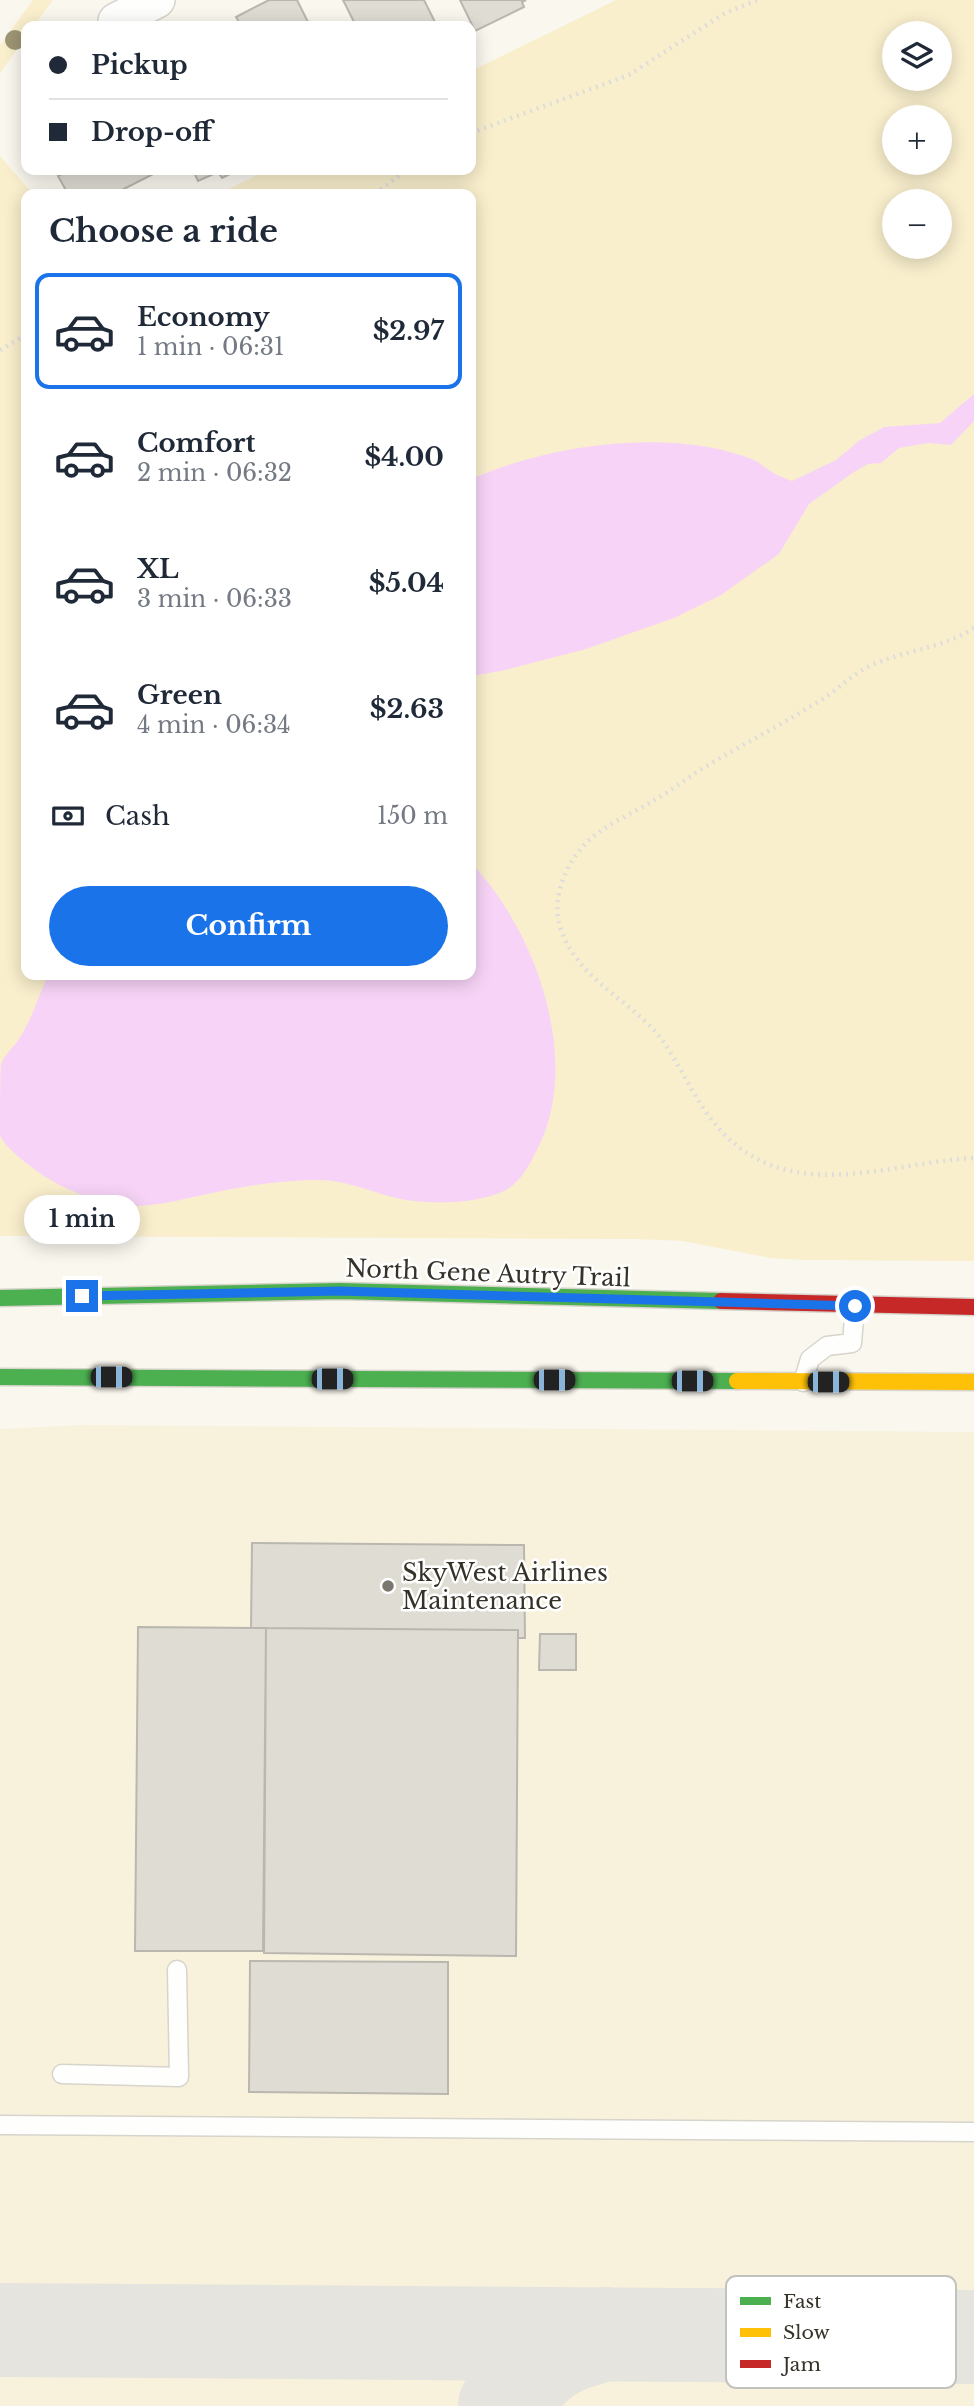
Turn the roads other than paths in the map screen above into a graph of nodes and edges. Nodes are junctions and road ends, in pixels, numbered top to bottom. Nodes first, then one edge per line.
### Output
1 (158, 0) edge
2 (116, 21) dead end
3 (0, 1297) edge
4 (855, 1306) junction
5 (974, 1307) edge
6 (0, 1377) edge
7 (803, 1382) junction
8 (974, 1382) edge
9 (177, 1970) dead end
10 (62, 2074) dead end
11 (0, 2125) edge
12 (974, 2132) edge

1 - 2 street
3 - 4 main road, North Gene Autry Trail
4 - 5 main road, North Gene Autry Trail
4 - 7 lane
6 - 7 main road
7 - 8 main road
9 - 10 lane
11 - 12 lane

